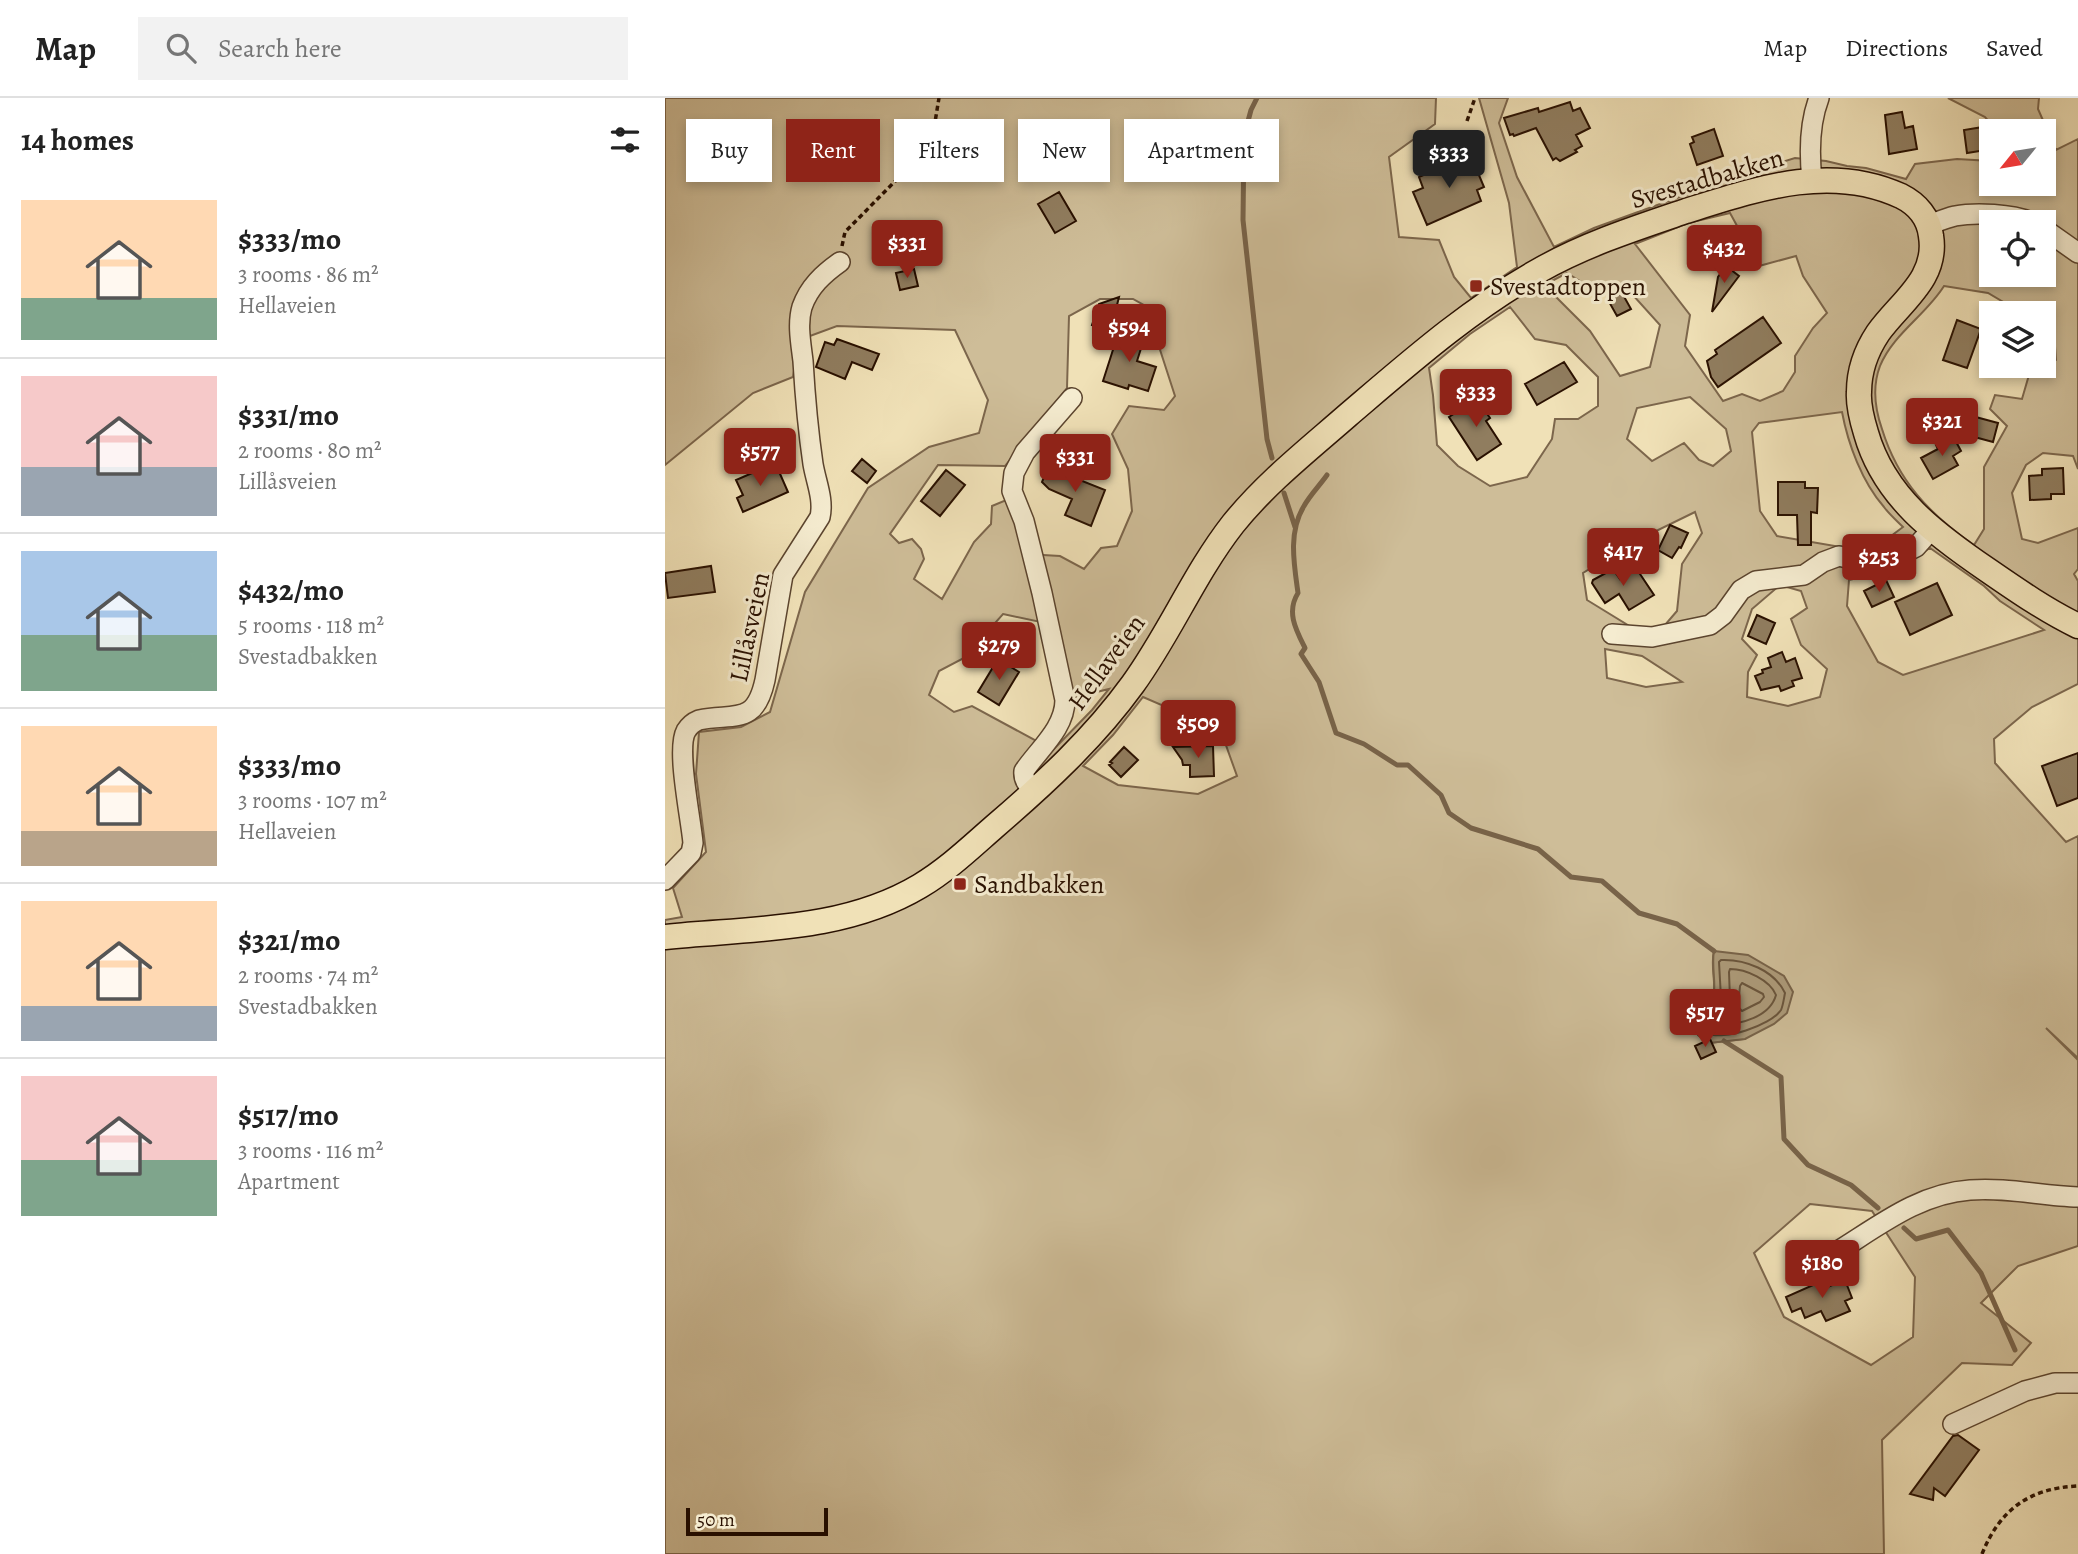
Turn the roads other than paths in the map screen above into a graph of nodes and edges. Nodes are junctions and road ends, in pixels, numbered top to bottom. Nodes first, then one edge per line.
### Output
1 (1819, 98) edge
2 (1812, 180) junction
3 (1979, 215) edge
4 (1929, 225) junction
5 (2056, 237) edge
6 (2078, 253) edge
7 (840, 262) road end
8 (1517, 284) joint
9 (1072, 398) dead end
10 (1931, 530) junction
11 (2078, 626) edge
12 (1612, 634) dead end
13 (1034, 792) junction
14 (665, 880) edge
15 (665, 937) edge
16 (2078, 1197) edge
17 (1816, 1264) dead end
18 (2078, 1383) edge
19 (1953, 1424) dead end

1 - 2 street
2 - 4 main road, Svestadbakken
2 - 8 main road, Svestadbakken
3 - 4 street
4 - 10 main road
5 - 6 street
7 - 14 street, Lillåsveien
8 - 13 main road, Hellaveien
9 - 13 street
10 - 11 main road
10 - 12 street
13 - 15 main road, Hellaveien
16 - 17 street
18 - 19 street

